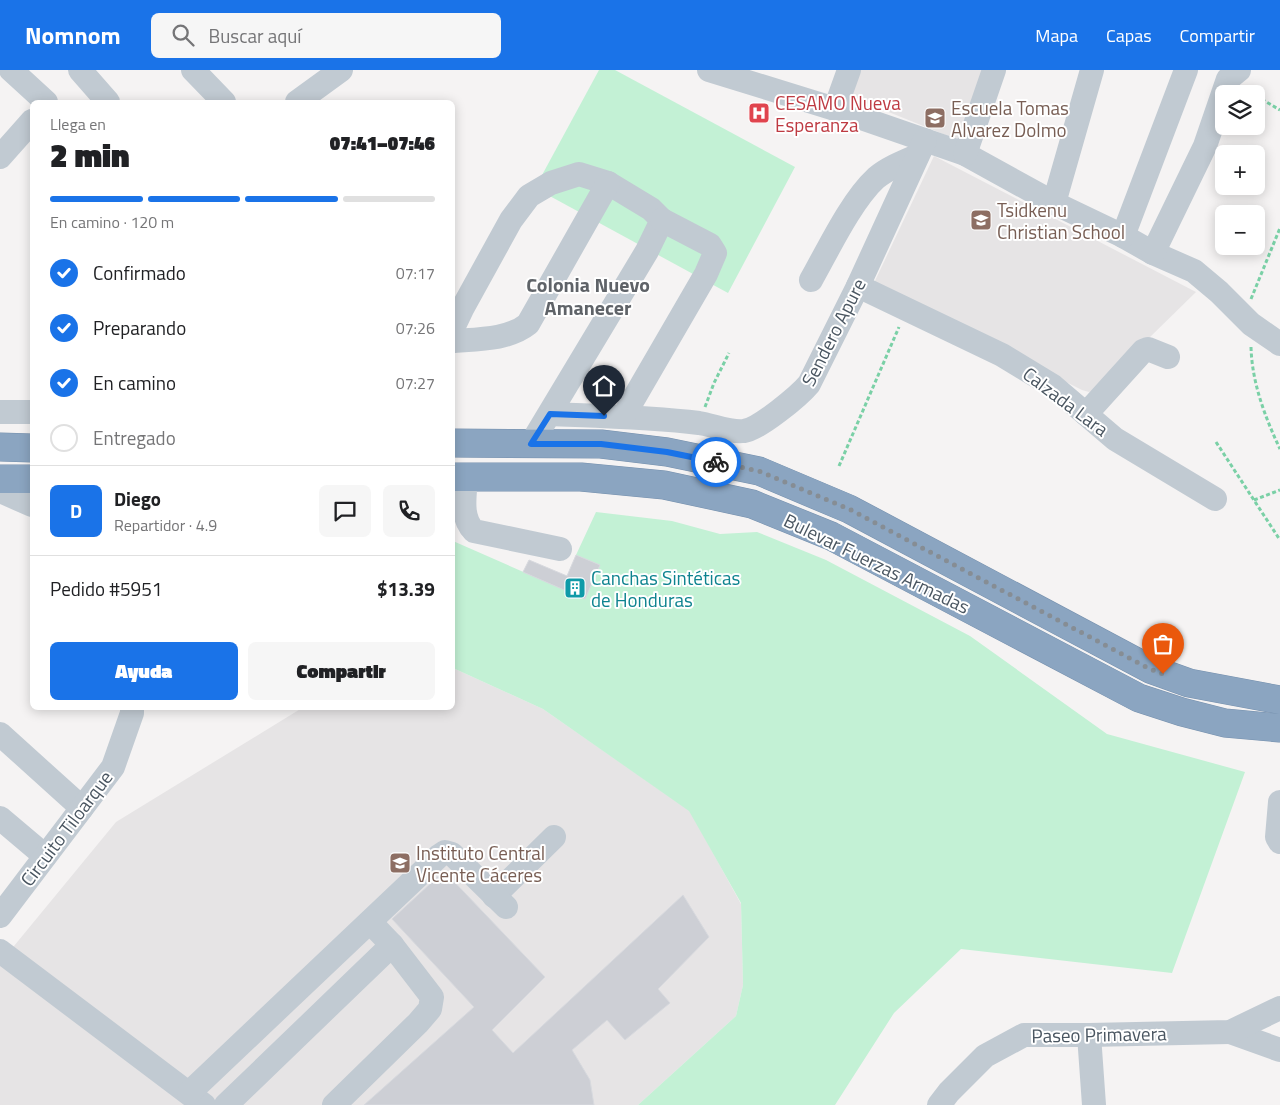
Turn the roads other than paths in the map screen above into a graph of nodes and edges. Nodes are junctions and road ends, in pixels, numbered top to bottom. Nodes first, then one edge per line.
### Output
1 (11, 70) edge
2 (80, 70) edge
3 (193, 70) edge
4 (341, 70) edge
5 (709, 70) edge
6 (849, 70) edge
7 (994, 70) edge
8 (1092, 70) edge
9 (1186, 70) edge
10 (1239, 70) edge
11 (752, 76) edge
12 (44, 100) edge
13 (106, 100) edge
14 (222, 100) edge
15 (300, 100) edge
16 (835, 109) junction
17 (30, 122) edge
18 (921, 148) junction
19 (965, 154) junction
20 (0, 157) edge
21 (608, 183) junction
22 (1054, 203) junction
23 (662, 220) junction
24 (1123, 236) junction
25 (1153, 253) junction
26 (810, 280) dead end
27 (858, 286) junction
28 (455, 324) edge
29 (455, 341) edge
30 (1280, 344) edge
31 (1168, 358) dead end
32 (0, 412) edge
33 (30, 412) edge
34 (550, 414) junction
35 (1086, 414) junction
36 (622, 416) junction
37 (455, 443) edge
38 (531, 444) junction
39 (0, 447) edge
40 (30, 448) edge
41 (459, 477) edge
42 (0, 479) edge
43 (30, 479) edge
44 (0, 491) edge
45 (1215, 499) dead end
46 (30, 504) edge
47 (560, 549) dead end
48 (1280, 700) edge
49 (132, 710) edge
50 (1280, 728) edge
51 (0, 734) edge
52 (1280, 802) edge
53 (82, 808) junction
54 (0, 818) edge
55 (554, 837) dead end
56 (1280, 842) edge
57 (45, 856) junction
58 (0, 916) edge
59 (370, 922) junction
60 (392, 945) junction
61 (0, 951) edge
62 (1280, 1008) edge
63 (1230, 1032) junction
64 (1089, 1035) junction
65 (1280, 1050) edge
66 (196, 1099) edge
67 (226, 1105) edge
68 (334, 1105) edge
69 (940, 1105) edge
70 (1094, 1105) edge

1 - 12 street
2 - 13 street
3 - 14 street
4 - 15 street
5 - 11 street
6 - 16 street
7 - 19 street
8 - 22 street
9 - 24 street
10 - 25 street
11 - 16 street
16 - 18 street
17 - 20 street
18 - 19 street
18 - 26 street
18 - 27 street, Sendero Apure
19 - 22 street
21 - 23 street
21 - 28 street
21 - 29 street
22 - 24 street
23 - 34 street
23 - 36 street
24 - 25 street
25 - 30 street
27 - 35 street, Calzada Lara
27 - 36 street, Sendero Apure
31 - 35 street
32 - 33 street
34 - 36 street, Sendero Apure
34 - 38 street
35 - 45 street, Calzada Lara
37 - 38 highway, Bulevar Fuerzas Armadas
38 - 48 highway, Bulevar Fuerzas Armadas
39 - 40 highway
41 - 47 street
41 - 50 highway, Bulevar Fuerzas Armadas
42 - 43 highway
44 - 46 street
49 - 53 street, Circuito Tiloarque
51 - 53 street
52 - 56 street
53 - 57 street, Circuito Tiloarque
54 - 57 street
55 - 59 street
57 - 58 street, Circuito Tiloarque
59 - 60 street
59 - 66 street
60 - 67 street
60 - 68 street
61 - 66 street
62 - 63 street, Paseo Primavera
63 - 64 street, Paseo Primavera
63 - 65 street
64 - 69 street, Paseo Primavera
64 - 70 street

